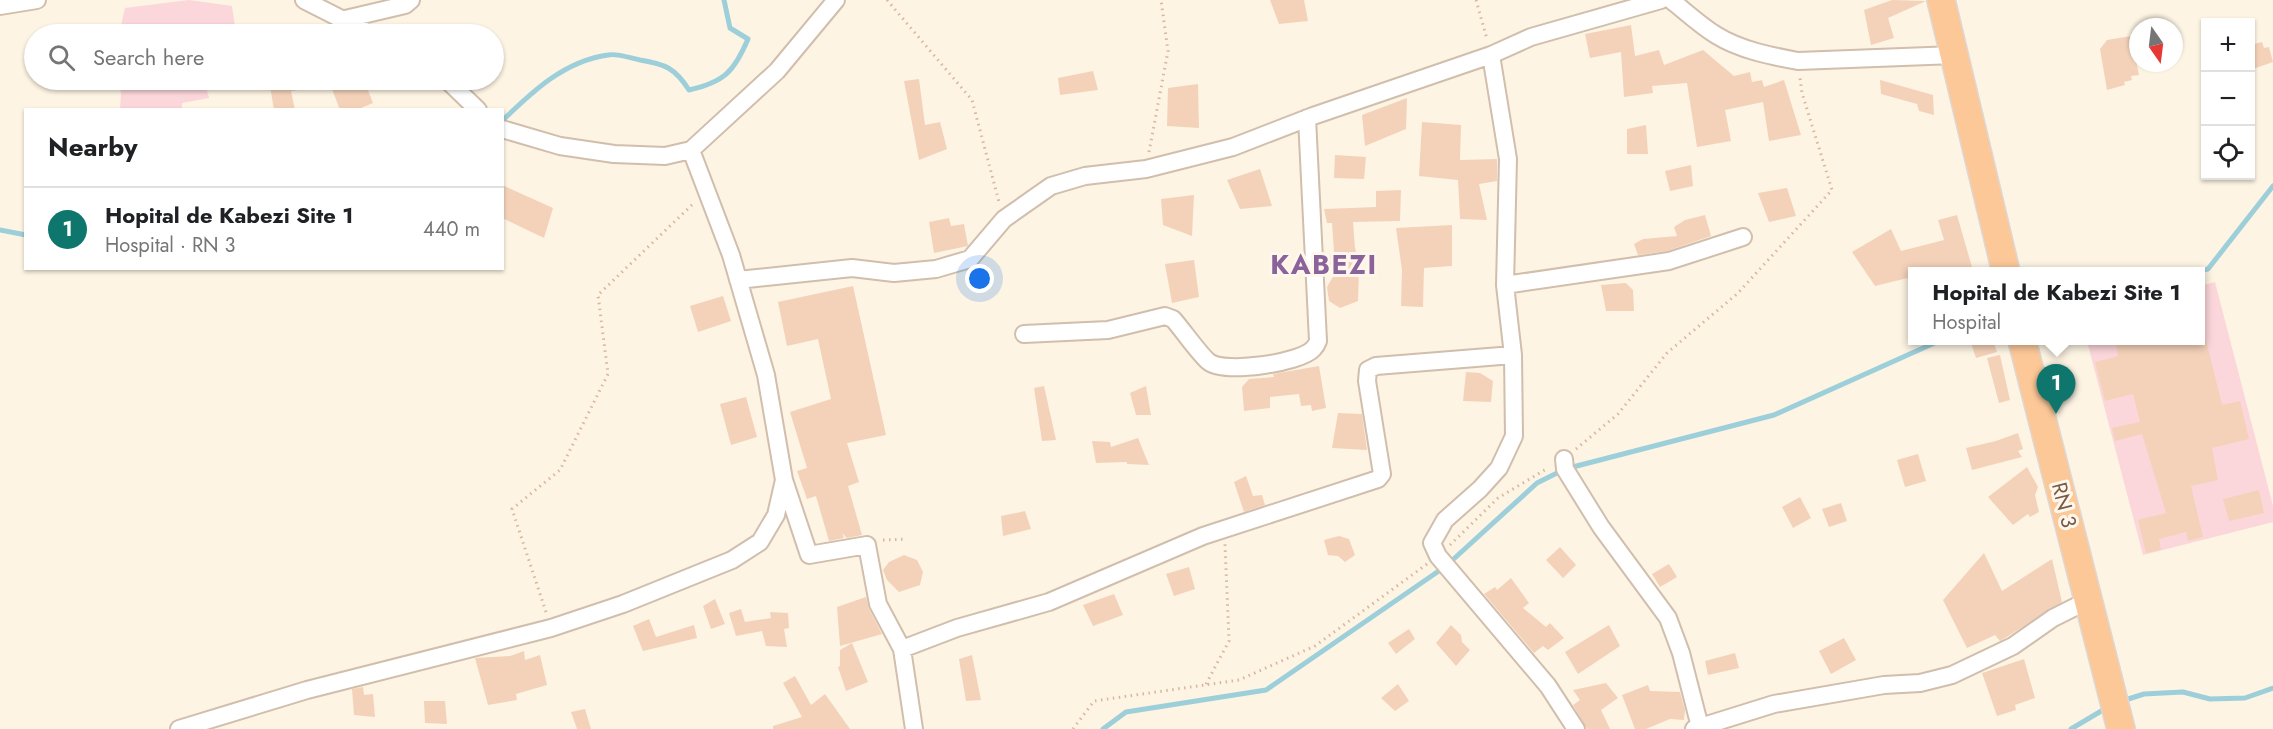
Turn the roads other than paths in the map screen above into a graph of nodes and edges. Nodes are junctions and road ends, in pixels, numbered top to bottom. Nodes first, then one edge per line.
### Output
1 (37, 0) edge
2 (304, 0) edge
3 (411, 0) edge
4 (836, 0) edge
5 (1661, 0) edge
6 (1671, 0) edge
7 (1941, 0) edge
8 (0, 6) edge
9 (341, 20) junction
10 (350, 24) edge
11 (1955, 55) junction
12 (1491, 56) junction
13 (457, 90) edge
14 (476, 108) edge
15 (1307, 118) junction
16 (504, 130) edge
17 (691, 150) junction
18 (1743, 237) dead end
19 (2005, 267) edge
20 (738, 280) junction
21 (1505, 285) junction
22 (1024, 334) dead end
23 (2023, 345) edge
24 (1514, 355) junction
25 (1564, 459) dead end
26 (784, 480) junction
27 (2089, 600) junction
28 (902, 649) junction
29 (1697, 728) edge
30 (179, 729) edge
31 (914, 729) edge
32 (1576, 729) edge
33 (2121, 729) edge

1 - 8 street
2 - 9 street
3 - 9 street
4 - 17 street
5 - 12 street
6 - 11 street
7 - 11 highway
9 - 10 street
11 - 19 highway
12 - 15 street
12 - 21 street
13 - 14 street
15 - 20 street
15 - 22 street
16 - 17 street
17 - 20 street
18 - 21 street
20 - 26 street
21 - 24 street
23 - 27 highway, RN 3 / RN 3
24 - 28 street
24 - 32 street
25 - 29 street
26 - 28 street
26 - 30 street
27 - 29 street
27 - 33 highway, RN 3 / RN 3
28 - 31 street

